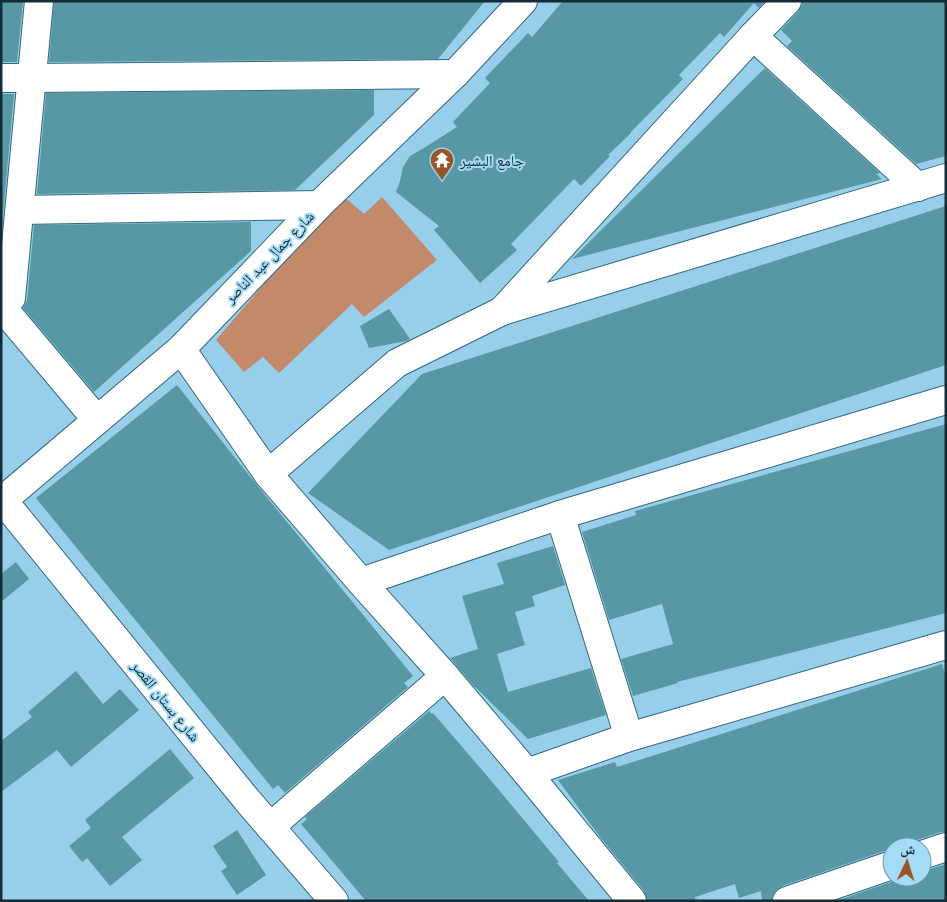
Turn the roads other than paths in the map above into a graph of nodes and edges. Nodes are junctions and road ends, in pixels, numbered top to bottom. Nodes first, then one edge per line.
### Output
1 (40, 1) edge
2 (523, 1) edge
3 (787, 1) edge
4 (753, 36) junction
5 (455, 74) junction
6 (1, 78) edge
7 (31, 78) junction
8 (946, 178) edge
9 (918, 187) junction
10 (319, 205) junction
11 (20, 210) junction
12 (1, 305) edge
13 (502, 311) junction
14 (181, 349) junction
15 (946, 400) edge
16 (98, 420) junction
17 (268, 474) junction
18 (2, 499) edge
19 (560, 515) junction
20 (360, 582) junction
21 (946, 645) edge
22 (444, 676) junction
23 (629, 737) junction
24 (527, 773) junction
25 (270, 826) junction
26 (946, 847) edge
27 (932, 852) edge
28 (882, 868) edge
29 (334, 901) edge
30 (632, 901) edge
31 (787, 901) edge

1 - 7 street
2 - 5 street, شارع جمال عبد الناصر
3 - 4 street
4 - 9 street
4 - 13 street
5 - 7 street
5 - 10 street, شارع جمال عبد الناصر
6 - 7 street
7 - 11 street
8 - 9 street
9 - 13 street
10 - 11 street
10 - 14 street, شارع جمال عبد الناصر
11 - 12 street
12 - 16 street
13 - 17 street
14 - 16 street, شارع جمال عبد الناصر
14 - 17 street
15 - 19 street
16 - 18 street, شارع جمال عبد الناصر
17 - 20 street
18 - 25 street, شارع بستان القصر
19 - 20 street
19 - 23 street
20 - 22 street
21 - 23 street
22 - 24 street
22 - 25 street
23 - 24 street
24 - 30 street
25 - 29 street, شارع بستان القصر
26 - 27 street
28 - 31 street

